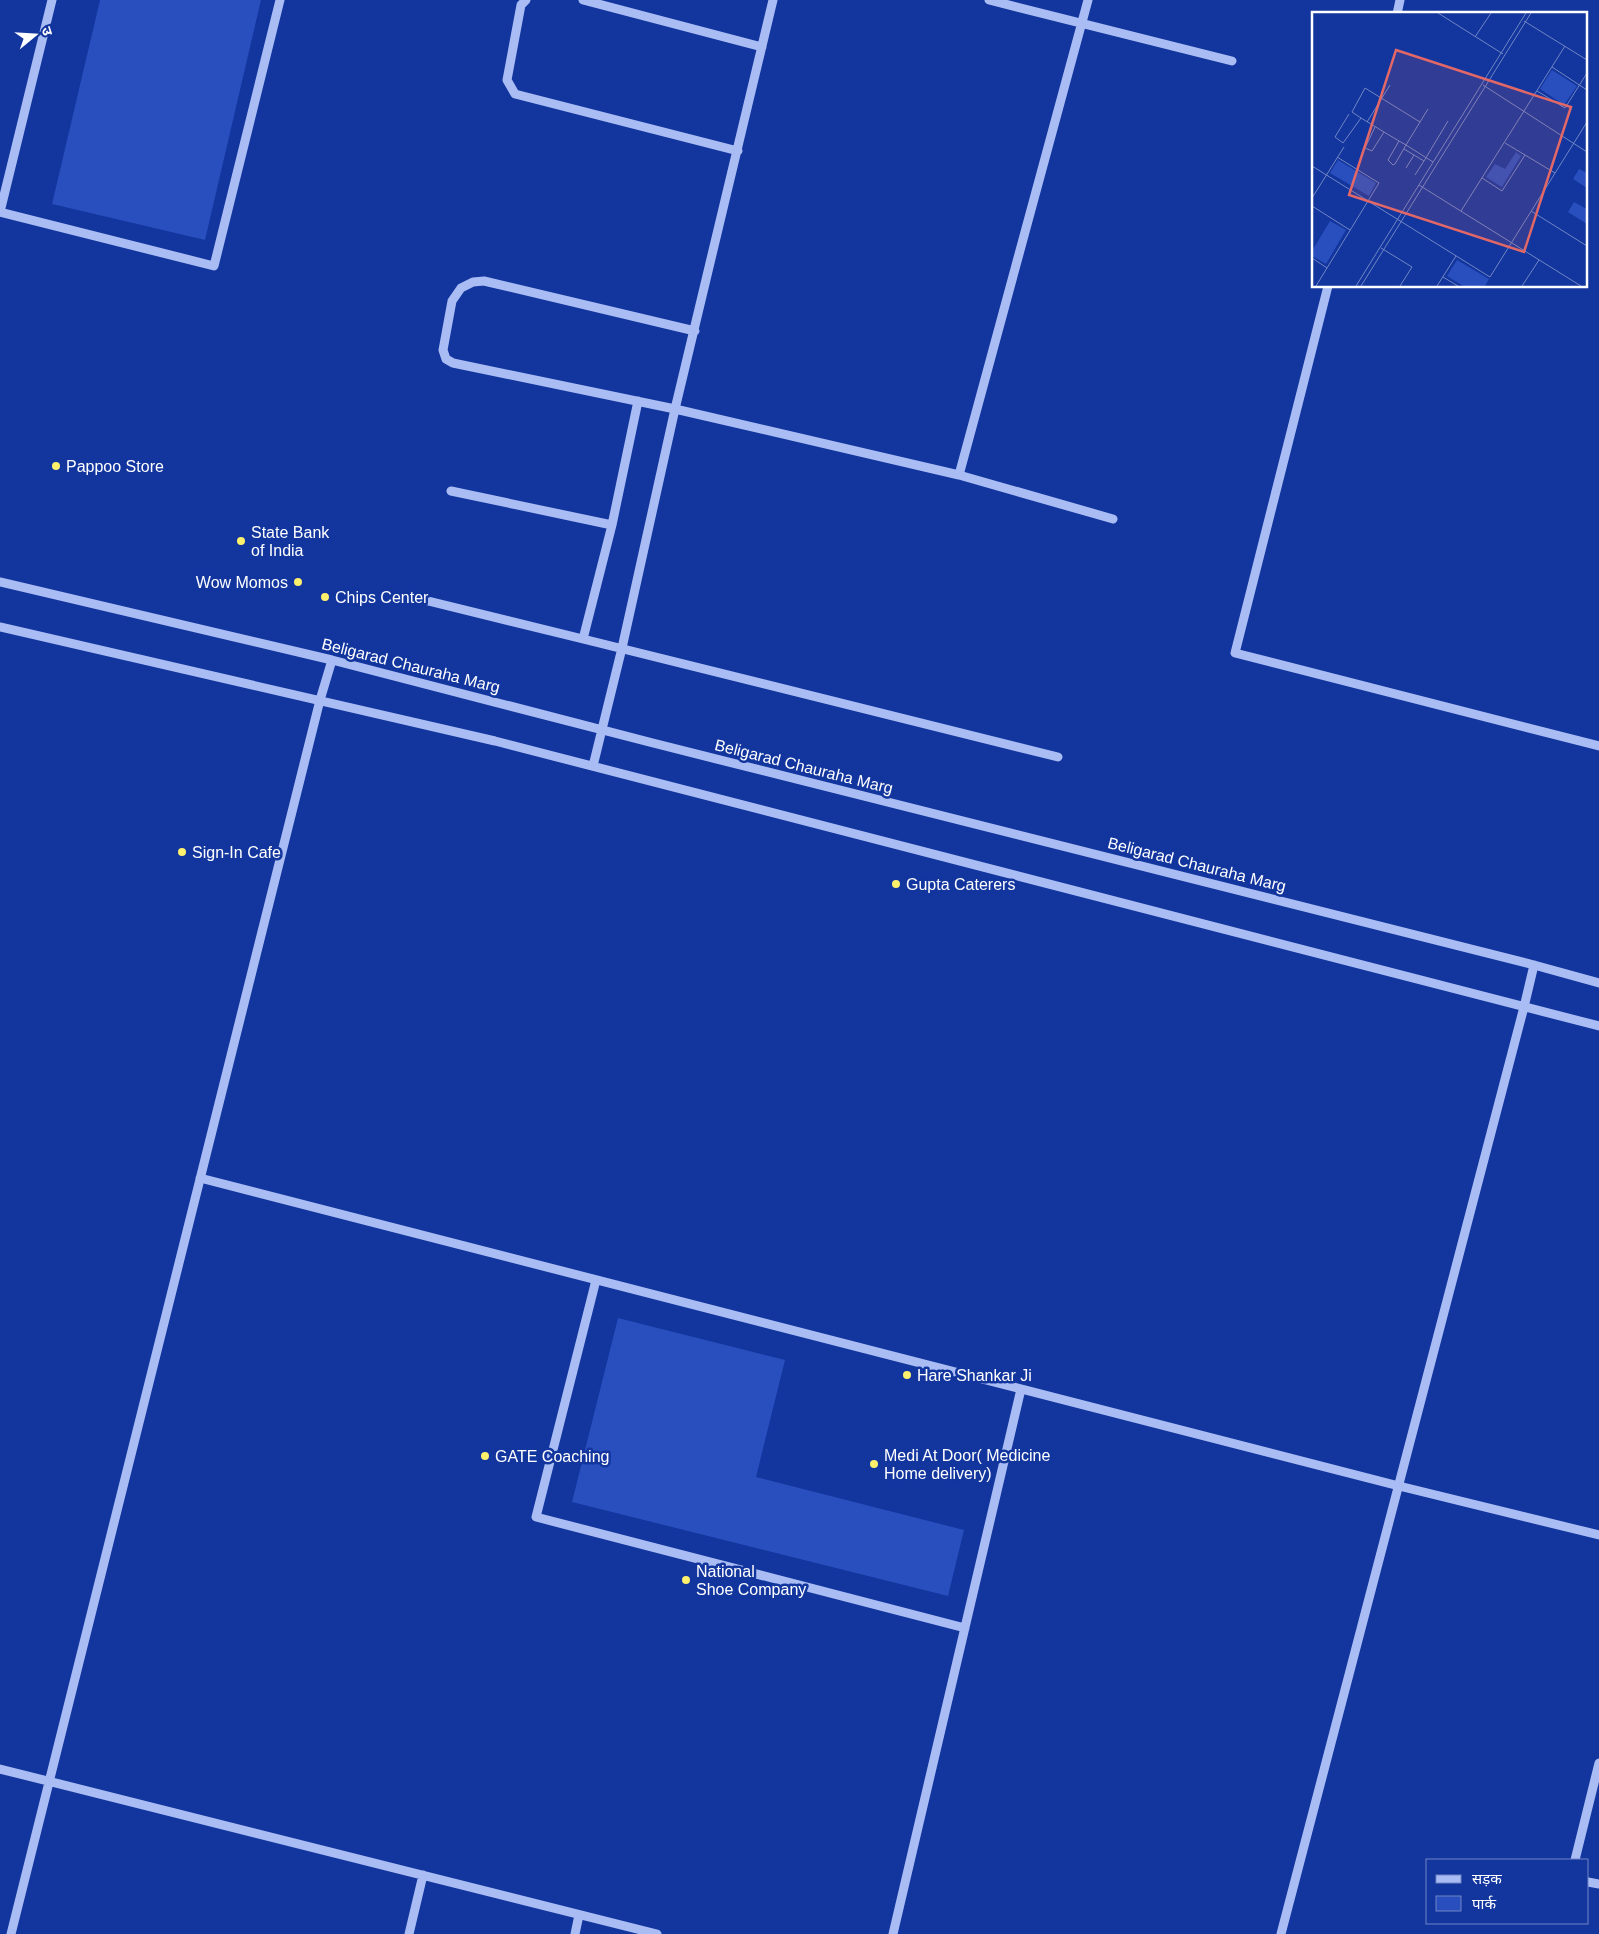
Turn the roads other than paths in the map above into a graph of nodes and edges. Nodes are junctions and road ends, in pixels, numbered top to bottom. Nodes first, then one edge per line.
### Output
1 (52, 0) edge
2 (280, 0) edge
3 (526, 0) edge
4 (583, 0) edge
5 (773, 0) edge
6 (989, 0) edge
7 (1088, 0) edge
8 (1082, 23) junction
9 (762, 47) junction
10 (1232, 61) dead end
11 (738, 151) junction
12 (0, 212) edge
13 (1327, 288) edge
14 (695, 331) junction
15 (638, 401) junction
16 (676, 409) junction
17 (959, 475) junction
18 (451, 491) dead end
19 (1113, 519) dead end
20 (612, 525) junction
21 (0, 582) edge
22 (416, 598) dead end
23 (0, 628) edge
24 (583, 640) junction
25 (622, 648) junction
26 (332, 660) junction
27 (320, 700) junction
28 (602, 730) junction
29 (1599, 746) edge
30 (1058, 757) dead end
31 (593, 766) junction
32 (1534, 965) junction
33 (1599, 984) edge
34 (1524, 1007) junction
35 (1599, 1026) edge
36 (200, 1178) junction
37 (596, 1280) junction
38 (1021, 1389) junction
39 (1399, 1486) junction
40 (1599, 1535) edge
41 (965, 1628) junction
42 (1599, 1763) edge
43 (0, 1770) edge
44 (49, 1782) junction
45 (1575, 1859) edge
46 (423, 1875) junction
47 (579, 1915) junction
48 (11, 1934) edge
49 (409, 1934) edge
50 (575, 1934) edge
51 (657, 1934) edge
52 (893, 1934) edge
53 (1281, 1934) edge

1 - 12 street
2 - 12 street
3 - 11 street
4 - 9 street
5 - 9 street
6 - 8 street
7 - 8 street
8 - 10 street
8 - 17 street
9 - 11 street
11 - 14 street
13 - 29 street
14 - 15 street
14 - 16 street
15 - 16 street
15 - 20 street
16 - 17 street
16 - 25 street
17 - 19 street
18 - 20 street
20 - 24 street
21 - 26 street, Beligarad Chauraha Marg
22 - 24 street
23 - 27 street
24 - 25 street
25 - 28 street
25 - 30 street
26 - 27 street
26 - 28 street, Beligarad Chauraha Marg
27 - 31 street
27 - 36 street
28 - 31 street
28 - 32 street, Beligarad Chauraha Marg
31 - 34 street
32 - 33 street, Beligarad Chauraha Marg
32 - 34 street
34 - 35 street
34 - 39 street
36 - 37 street
36 - 44 street
37 - 38 street
37 - 41 street
38 - 39 street
38 - 41 street
39 - 40 street
39 - 53 street
41 - 52 street
42 - 45 street
43 - 44 street
44 - 46 street
44 - 48 street
46 - 47 street
46 - 49 street
47 - 50 street
47 - 51 street

